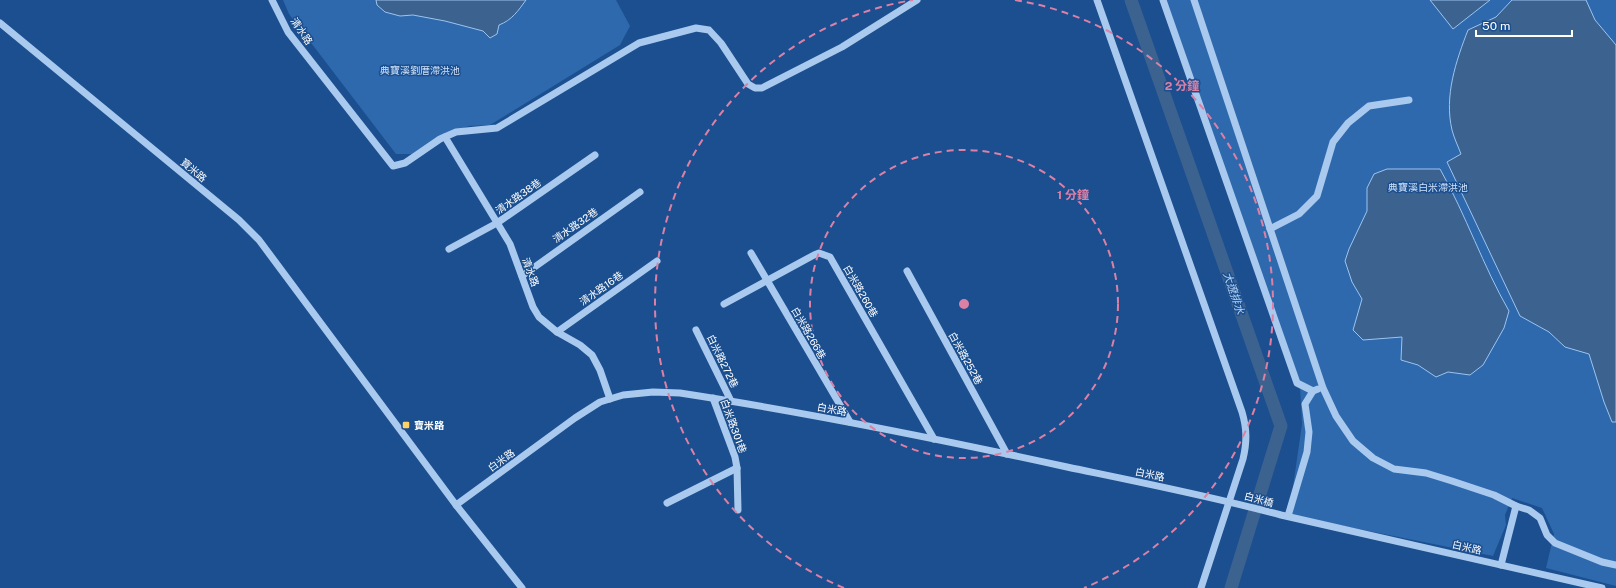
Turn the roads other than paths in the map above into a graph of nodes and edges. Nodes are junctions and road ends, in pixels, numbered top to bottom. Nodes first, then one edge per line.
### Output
1 (272, 0) edge
2 (917, 0) edge
3 (1096, 0) edge
4 (1163, 0) edge
5 (1194, 0) edge
6 (0, 23) edge
7 (1409, 100) dead end
8 (445, 137) junction
9 (595, 155) dead end
10 (640, 192) dead end
11 (497, 223) junction
12 (1270, 229) junction
13 (449, 249) dead end
14 (751, 253) dead end
15 (657, 261) dead end
16 (907, 271) dead end
17 (522, 276) junction
18 (767, 281) junction
19 (724, 304) dead end
20 (696, 330) dead end
21 (557, 332) junction
22 (1323, 388) junction
23 (1313, 391) junction
24 (610, 398) junction
25 (712, 398) junction
26 (731, 401) junction
27 (850, 422) junction
28 (934, 439) junction
29 (1007, 454) junction
30 (737, 468) junction
31 (1231, 502) junction
32 (667, 503) dead end
33 (456, 505) junction
34 (1516, 506) junction
35 (738, 510) dead end
36 (1284, 516) junction
37 (1501, 565) junction
38 (1616, 565) edge
39 (522, 588) edge
40 (1201, 588) edge
41 (1602, 588) edge

1 - 8 street, 清水路
2 - 8 street
3 - 31 street
4 - 23 street
5 - 12 street
6 - 33 street, 寶米路
7 - 12 street
8 - 11 street, 清水路
9 - 11 street, 清水路38巷
10 - 17 street, 清水路32巷
11 - 13 street, 清水路38巷
11 - 17 street, 清水路
12 - 22 street
14 - 18 street, 白米路266巷
15 - 21 street, 清水路16巷
16 - 29 street, 白米路252巷
17 - 21 street, 清水路
18 - 19 street, 白米路260巷
18 - 27 street, 白米路266巷
18 - 28 street, 白米路260巷
20 - 26 street, 白米路272巷
21 - 24 street, 清水路
22 - 23 street
22 - 34 street
23 - 36 street
24 - 25 street, 白米路
24 - 33 street, 白米路
25 - 26 street, 白米路
25 - 30 street, 白米路301巷
26 - 27 street, 白米路
27 - 28 street, 白米路
28 - 29 street, 白米路
29 - 31 street, 白米路
30 - 32 street
30 - 35 street, 白米路301巷
31 - 36 street, 白米橋
31 - 40 street
33 - 39 street, 寶米路
34 - 37 street
34 - 38 street
36 - 37 street, 白米路
37 - 41 street, 白米路

